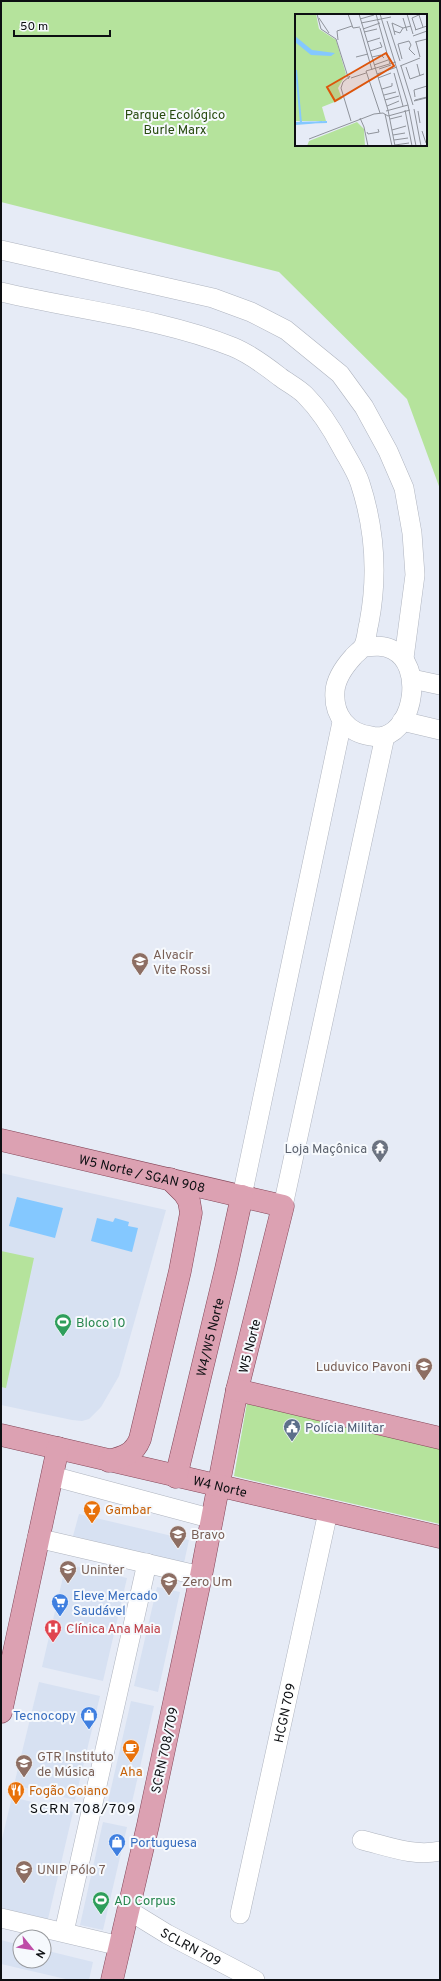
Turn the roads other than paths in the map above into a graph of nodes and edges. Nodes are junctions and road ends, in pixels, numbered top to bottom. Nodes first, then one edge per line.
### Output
1 (1, 250) edge
2 (1, 292) edge
3 (364, 647) junction
4 (404, 658) junction
5 (412, 678) junction
6 (440, 686) edge
7 (402, 721) junction
8 (342, 722) junction
9 (440, 730) edge
10 (385, 736) junction
11 (1, 1140) edge
12 (170, 1179) junction
13 (242, 1196) junction
14 (283, 1206) junction
15 (237, 1390) junction
16 (1, 1435) edge
17 (440, 1438) edge
18 (58, 1448) junction
19 (109, 1461) junction
20 (52, 1476) junction
21 (176, 1477) junction
22 (218, 1487) junction
23 (328, 1512) junction
24 (213, 1519) junction
25 (440, 1537) edge
26 (37, 1538) junction
27 (147, 1563) junction
28 (201, 1576) junction
29 (1, 1712) edge
30 (362, 1840) dead end
31 (440, 1851) edge
32 (128, 1910) junction
33 (240, 1914) dead end
34 (1, 1918) edge
35 (64, 1932) junction
36 (120, 1946) junction
37 (112, 1980) edge
38 (255, 1980) edge

1 - 4 street
2 - 3 street
3 - 4 street
3 - 8 street
4 - 5 street
5 - 6 street
5 - 7 street
7 - 9 street
7 - 10 street
8 - 10 street
8 - 13 street
10 - 14 street
11 - 12 main road, W5 Norte / SGAN 908
12 - 13 main road, W5 Norte / SGAN 908
12 - 19 main road
13 - 14 main road, W5 Norte / SGAN 908
13 - 21 main road, W4/W5 Norte
14 - 15 main road, W5 Norte
15 - 17 main road
15 - 22 main road, W5 Norte
16 - 18 main road, W4 Norte
18 - 19 main road, W4 Norte
18 - 20 main road
19 - 21 main road, W4 Norte
20 - 24 street
20 - 26 main road
21 - 22 main road, W4 Norte
22 - 23 main road, W4 Norte
22 - 24 main road, SCRN 708/709
23 - 25 main road, W4 Norte
23 - 33 street, HCGN 709
24 - 28 main road, SCRN 708/709
26 - 27 street
26 - 29 main road
27 - 28 street
27 - 35 street
28 - 32 main road, SCRN 708/709
30 - 31 street
32 - 36 main road, SCRN 708/709
32 - 38 street, SCLRN 709
34 - 35 street
35 - 36 street
36 - 37 main road, SCRN 708/709

